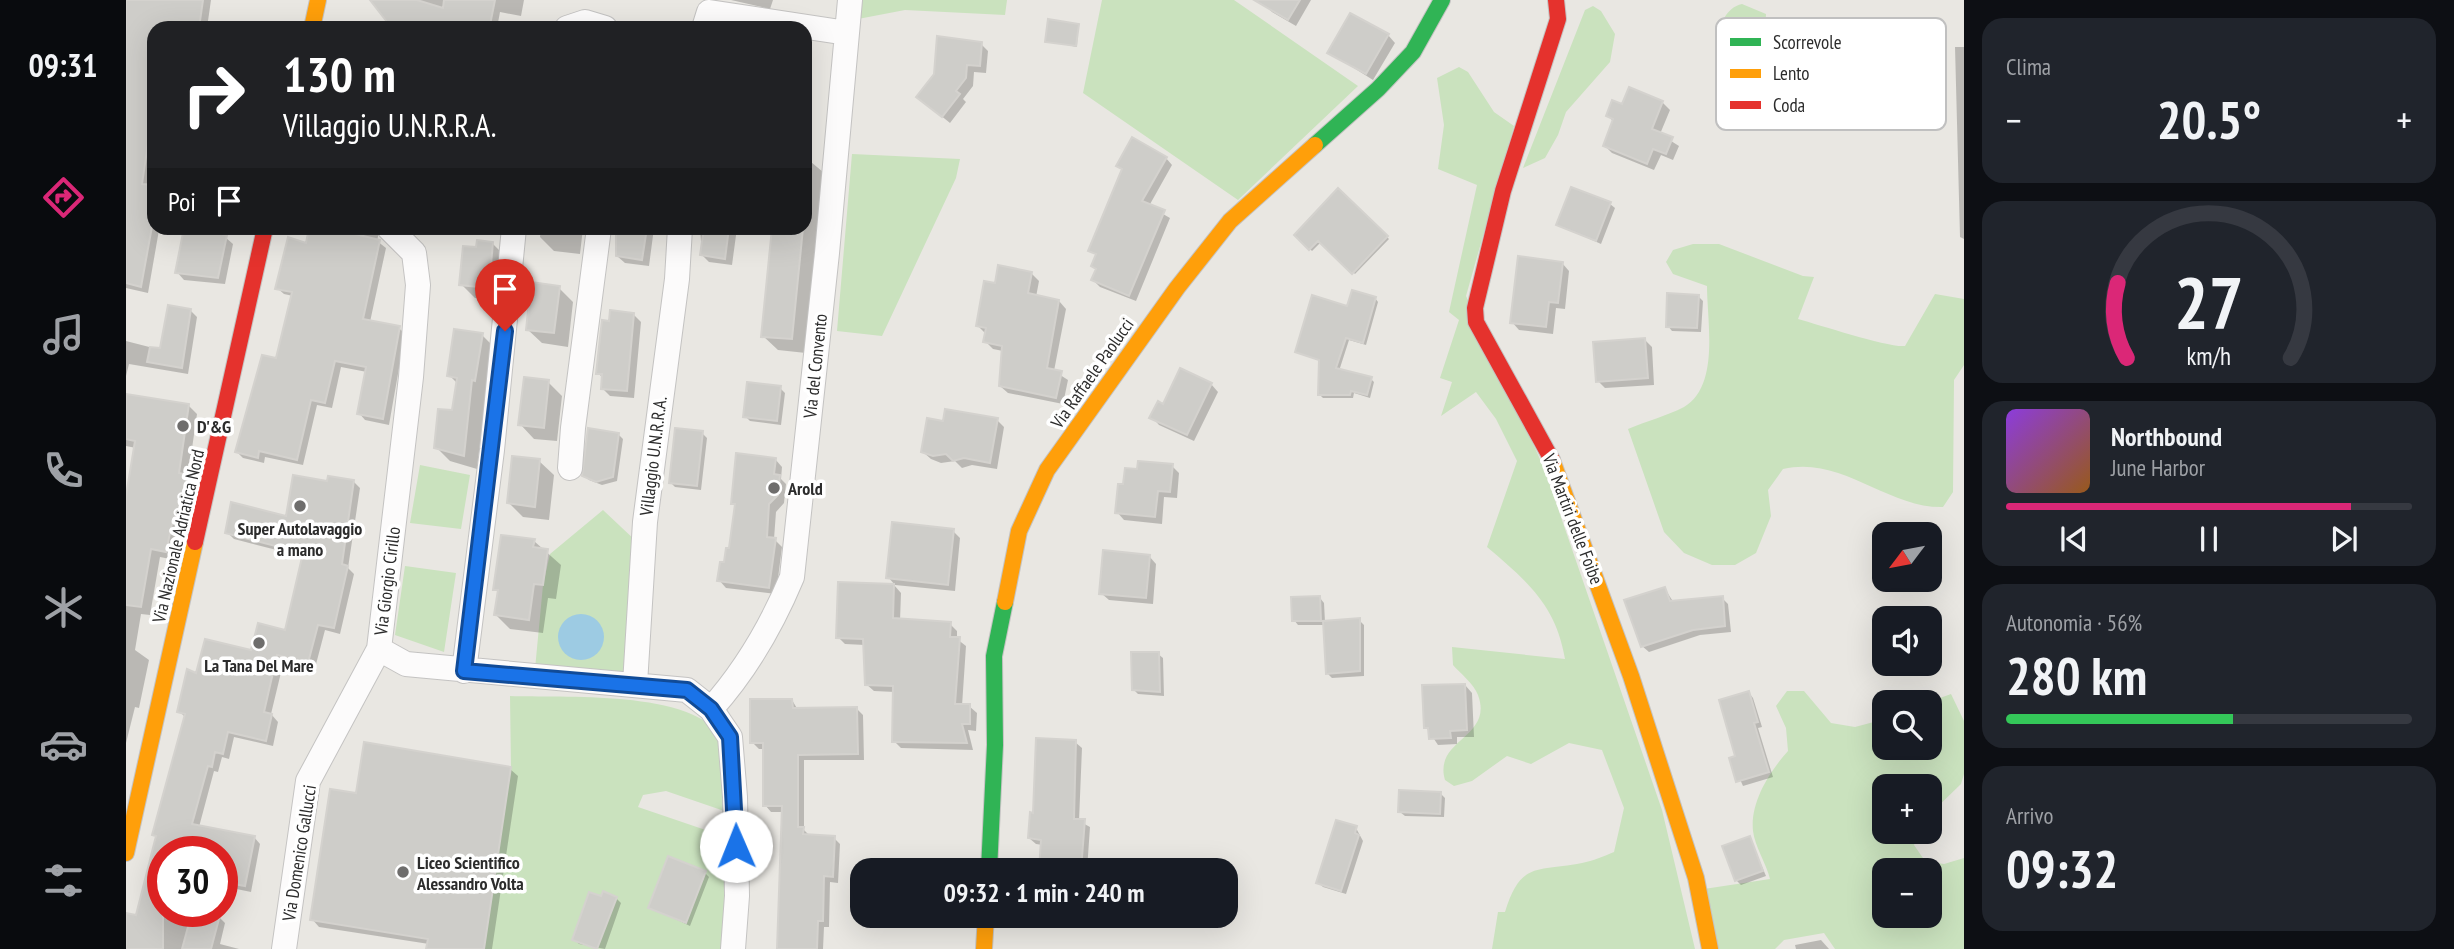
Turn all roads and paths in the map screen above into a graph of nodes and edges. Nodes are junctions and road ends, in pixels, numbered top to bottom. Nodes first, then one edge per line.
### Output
1 (318, 0) edge
2 (850, 0) edge
3 (1442, 0) edge
4 (1562, 6) edge
5 (314, 21) edge
6 (706, 21) edge
7 (768, 21) edge
8 (812, 28) edge
9 (847, 33) junction
10 (263, 235) edge
11 (396, 235) edge
12 (513, 235) edge
13 (599, 235) edge
14 (680, 235) edge
15 (570, 468) dead end
16 (379, 649) junction
17 (464, 671) junction
18 (635, 684) junction
19 (711, 709) junction
20 (126, 853) edge
21 (990, 858) edge
22 (985, 928) edge
23 (284, 949) edge
24 (733, 949) edge
25 (984, 949) edge
26 (1710, 949) edge

1 - 5 main road
2 - 9 street, Via del Convento
3 - 21 main road, Via Raffaele Paolucci
4 - 26 main road, Via Martiri delle Foibe
6 - 7 street
8 - 9 street
9 - 19 street, Via del Convento
10 - 20 main road, Via Nazionale Adriatica Nord
11 - 16 street, Via Giorgio Cirillo
12 - 17 street
13 - 15 street
14 - 18 street, Villaggio U.N.R.R.A.
16 - 17 street, Via Giorgio Cirillo
16 - 23 street, Via Domenico Gallucci
17 - 18 street, Via Giorgio Cirillo
18 - 19 street, Via Giorgio Cirillo
19 - 24 street, Via Giorgio Cirillo
22 - 25 main road

